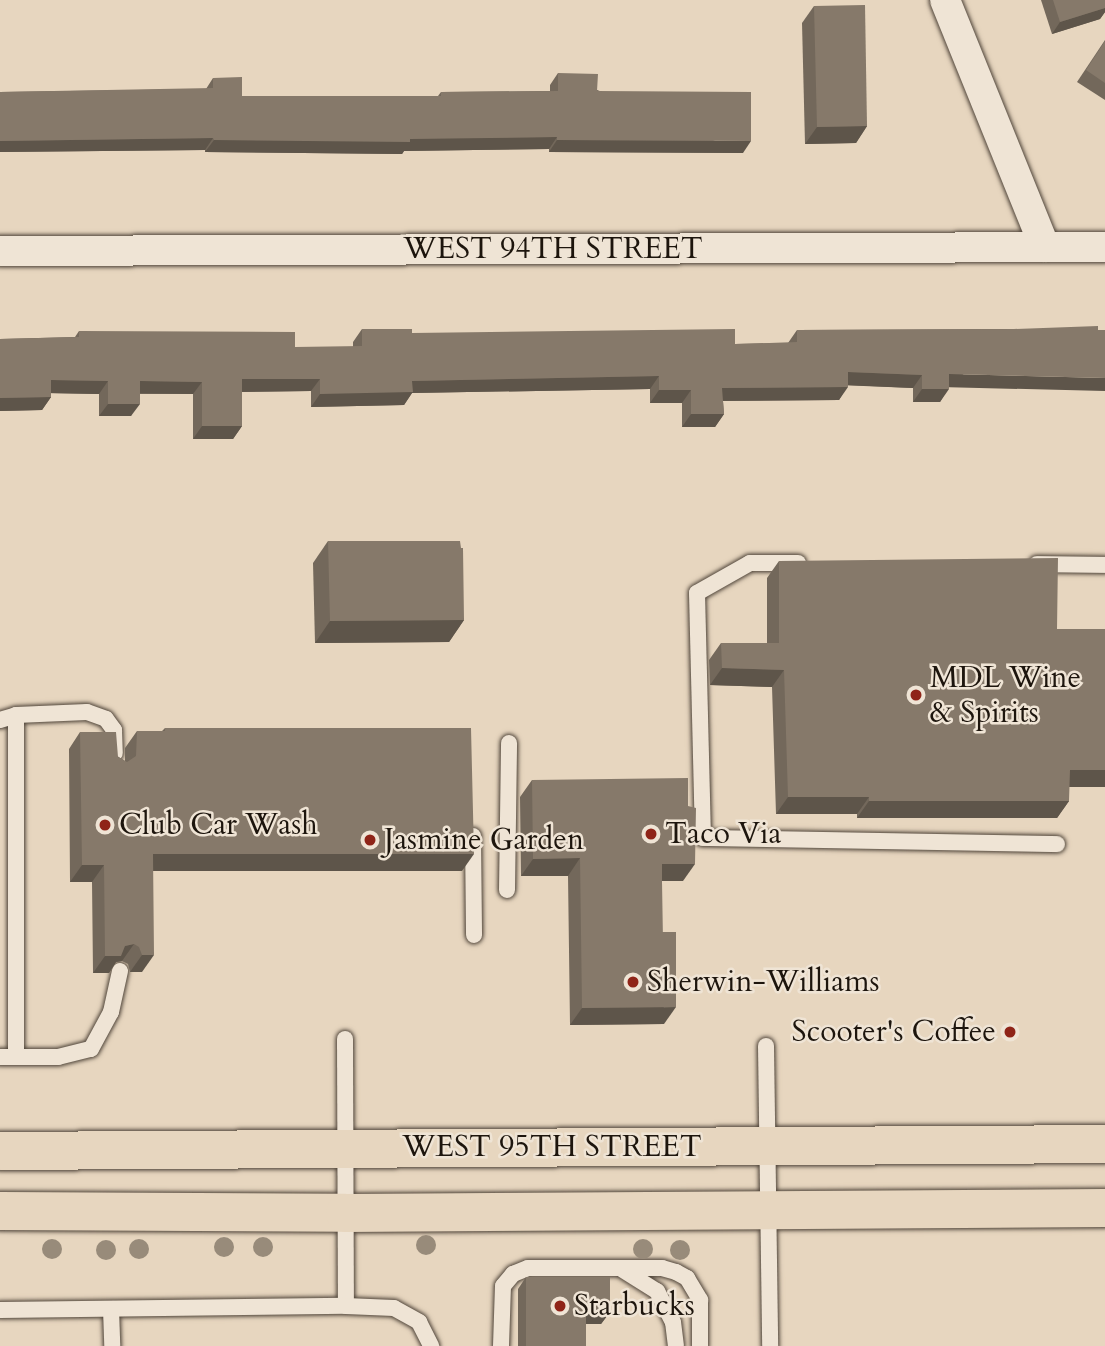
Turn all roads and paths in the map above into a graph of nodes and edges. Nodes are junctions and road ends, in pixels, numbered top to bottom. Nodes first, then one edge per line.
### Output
1 (945, 0) edge
2 (1045, 247) junction
3 (1105, 247) edge
4 (0, 251) edge
5 (818, 564) edge
6 (1023, 564) edge
7 (1105, 565) edge
8 (16, 715) junction
9 (0, 720) edge
10 (509, 743) dead end
11 (116, 769) edge
12 (472, 825) edge
13 (1057, 844) dead end
14 (507, 890) dead end
15 (474, 935) dead end
16 (120, 971) edge
17 (345, 1039) dead end
18 (766, 1046) dead end
19 (8, 1057) edge
20 (1105, 1144) edge
21 (767, 1146) junction
22 (347, 1149) junction
23 (0, 1152) edge
24 (1105, 1209) edge
25 (0, 1210) edge
26 (768, 1210) junction
27 (345, 1213) junction
28 (619, 1268) junction
29 (346, 1306) junction
30 (111, 1309) junction
31 (0, 1310) edge
32 (112, 1346) edge
33 (431, 1346) edge
34 (501, 1346) edge
35 (676, 1346) edge
36 (699, 1346) edge
37 (770, 1346) edge

1 - 2 street
2 - 3 street, WEST 94TH STREET
2 - 4 street, WEST 94TH STREET
5 - 13 lane
6 - 7 lane
8 - 9 lane
8 - 11 lane
8 - 19 lane
10 - 14 lane
12 - 15 lane
16 - 19 lane
17 - 22 lane
18 - 21 lane
20 - 21 main road, WEST 95TH STREET
21 - 22 main road, WEST 95TH STREET
21 - 26 lane
22 - 23 main road, WEST 95TH STREET
22 - 27 lane
24 - 26 main road
25 - 27 main road
26 - 27 main road
26 - 37 lane
27 - 29 lane
28 - 34 lane
28 - 35 lane
28 - 36 lane
29 - 30 lane
29 - 33 lane
30 - 31 lane
30 - 32 lane

